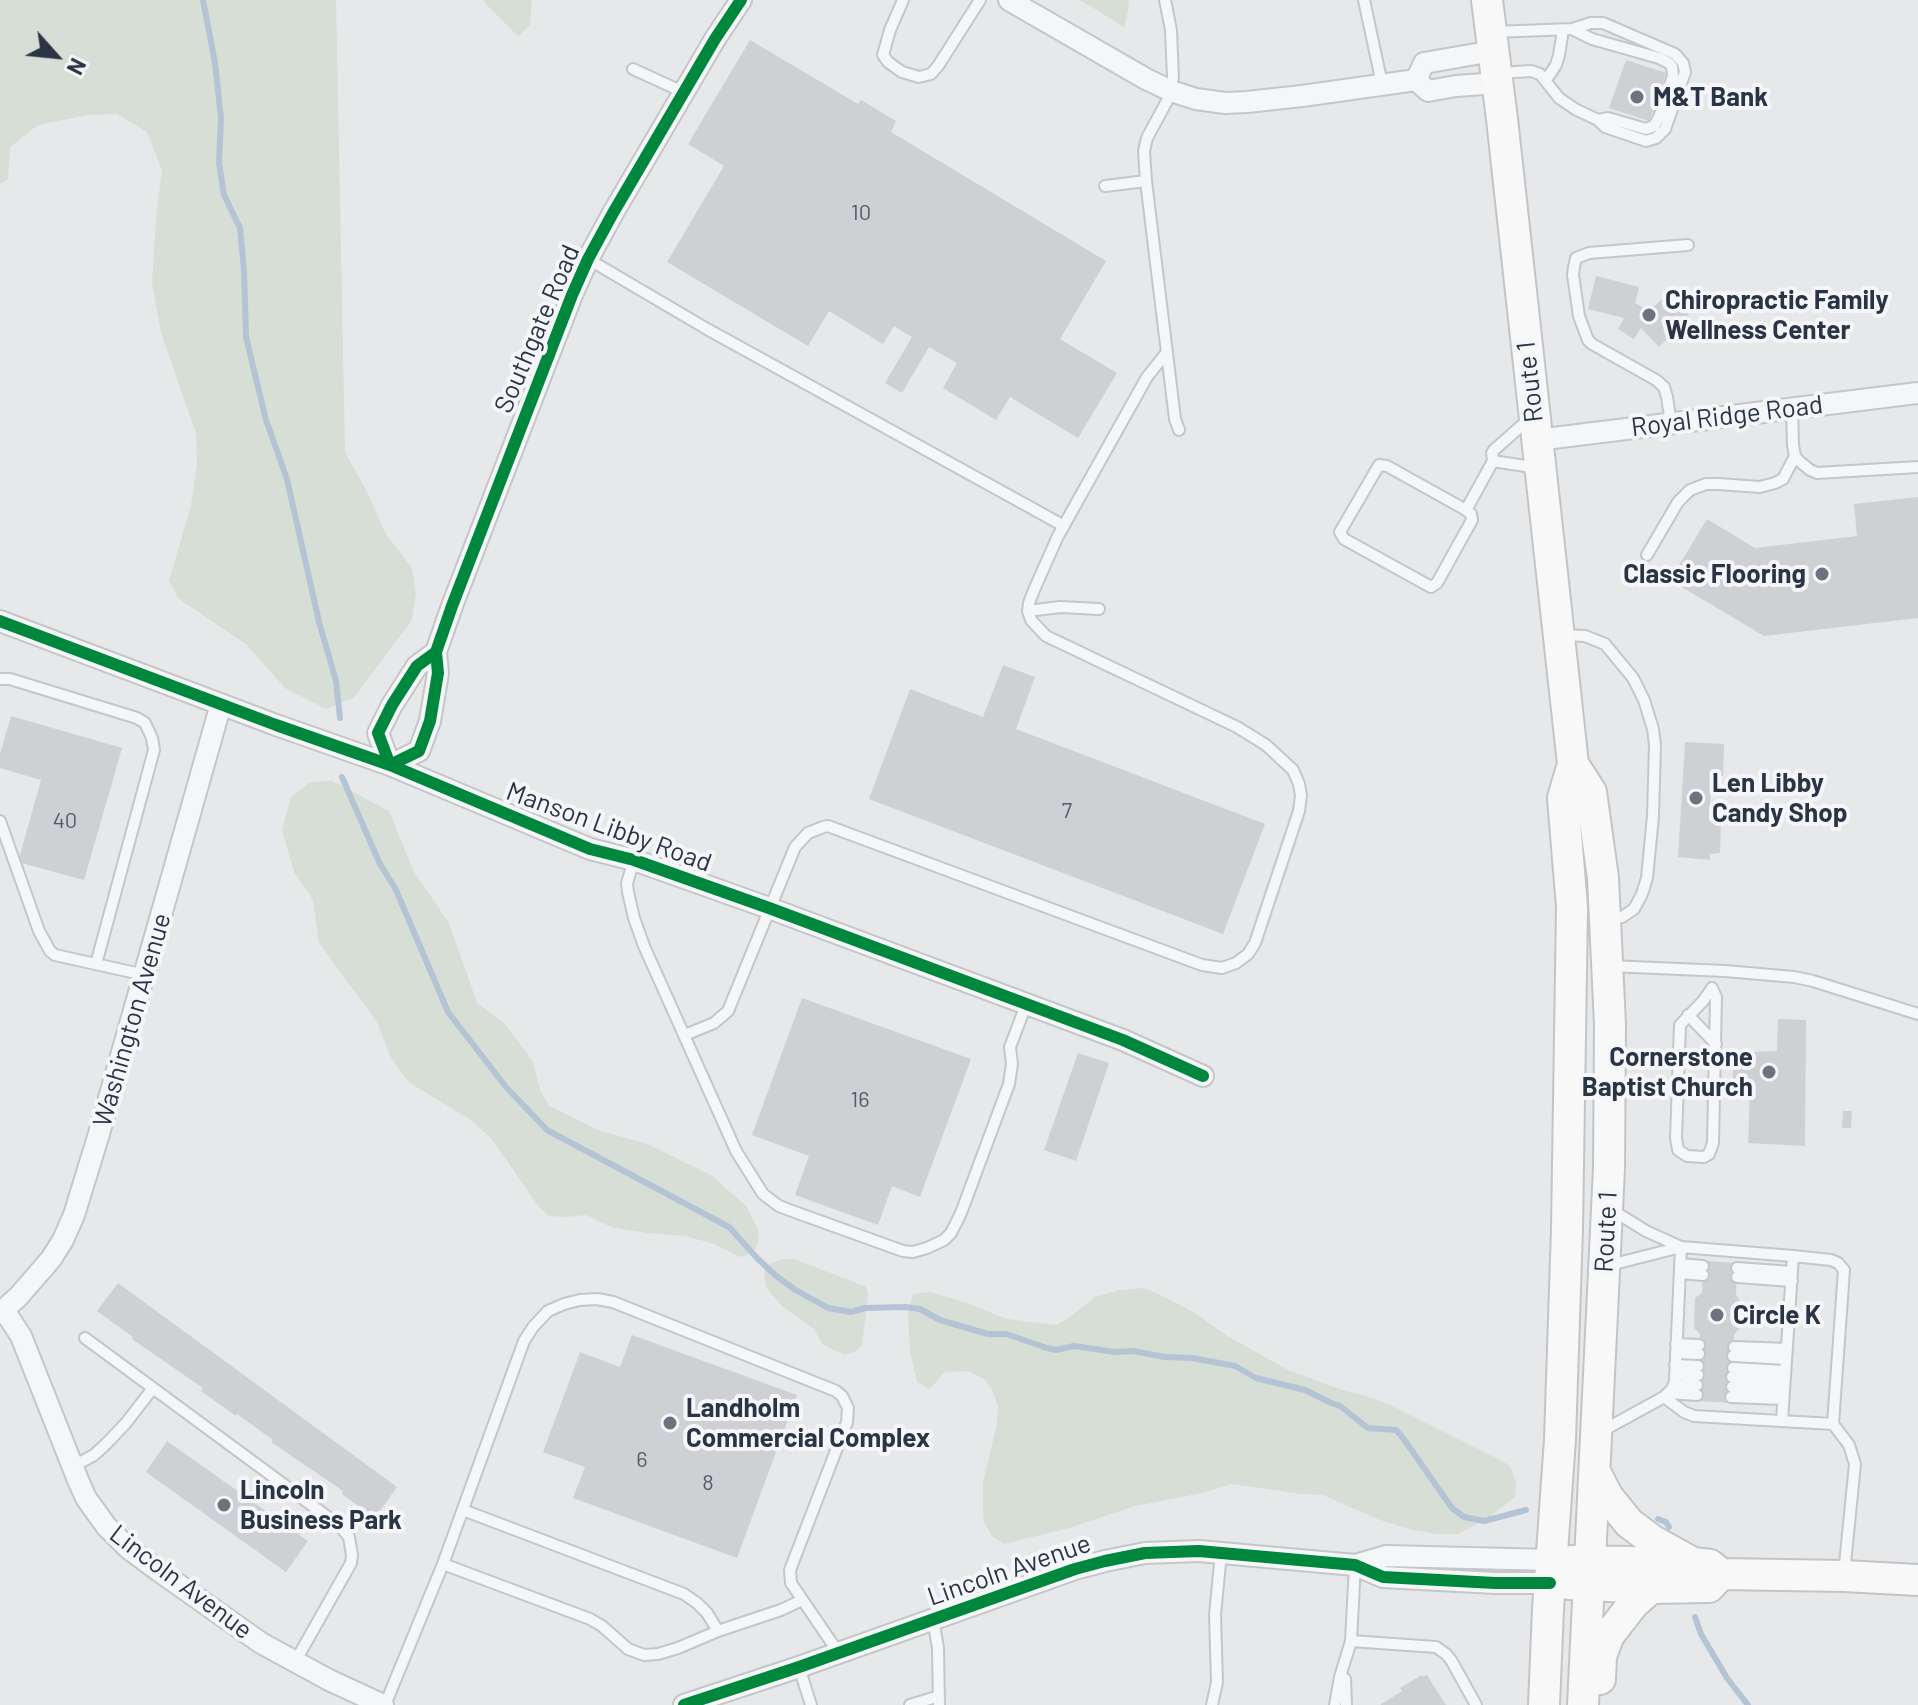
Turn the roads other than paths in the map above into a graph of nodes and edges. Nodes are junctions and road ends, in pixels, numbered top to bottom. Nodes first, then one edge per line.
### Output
1 (741, 0) edge
2 (903, 0) edge
3 (980, 0) edge
4 (1009, 0) edge
5 (1165, 0) edge
6 (1364, 0) edge
7 (1487, 0) edge
8 (1568, 29) junction
9 (1494, 60) junction
10 (633, 69) dead end
11 (1416, 80) junction
12 (1546, 80) junction
13 (1382, 84) junction
14 (1171, 91) junction
15 (683, 92) junction
16 (1598, 120) junction
17 (1146, 181) junction
18 (1105, 186) dead end
19 (1688, 245) dead end
20 (588, 259) junction
21 (1167, 352) junction
22 (1918, 393) edge
23 (1792, 408) junction
24 (1671, 423) junction
25 (1179, 430) dead end
26 (1537, 441) junction
27 (1795, 456) junction
28 (1493, 461) junction
29 (1918, 467) edge
30 (1466, 510) junction
31 (1064, 526) junction
32 (1647, 555) dead end
33 (1099, 609) dead end
34 (1028, 611) junction
35 (0, 621) edge
36 (1559, 636) junction
37 (436, 652) junction
38 (0, 679) edge
39 (221, 704) junction
40 (1573, 764) junction
41 (390, 765) junction
42 (0, 821) edge
43 (634, 860) junction
44 (769, 908) junction
45 (1605, 921) junction
46 (96, 964) junction
47 (1608, 966) junction
48 (1714, 971) junction
49 (145, 975) junction
50 (1712, 988) junction
51 (1026, 1005) junction
52 (1918, 1014) edge
53 (1688, 1015) junction
54 (685, 1035) junction
55 (1716, 1044) junction
56 (1203, 1076) dead end
57 (1607, 1207) junction
58 (1681, 1247) junction
59 (1793, 1256) junction
60 (1604, 1266) junction
61 (1680, 1269) junction
62 (1703, 1270) dead end
63 (1737, 1273) dead end
64 (1792, 1276) junction
65 (1, 1310) edge
66 (85, 1338) dead end
67 (1733, 1351) dead end
68 (1698, 1370) junction
69 (1673, 1373) junction
70 (1785, 1375) junction
71 (153, 1388) junction
72 (1782, 1421) junction
73 (1833, 1424) junction
74 (1597, 1434) junction
75 (72, 1467) junction
76 (1595, 1471) junction
77 (463, 1510) junction
78 (1221, 1553) junction
79 (1693, 1563) junction
80 (443, 1564) junction
81 (1355, 1565) junction
82 (1551, 1572) junction
83 (1589, 1573) junction
84 (1721, 1574) junction
85 (1844, 1576) junction
86 (1918, 1580) edge
87 (1651, 1588) junction
88 (802, 1600) junction
89 (933, 1619) junction
90 (718, 1631) junction
91 (1351, 1641) junction
92 (838, 1652) junction
93 (1345, 1661) junction
94 (295, 1662) junction
95 (799, 1667) junction
96 (939, 1700) edge
97 (384, 1705) edge
98 (684, 1705) edge
99 (811, 1705) edge
100 (910, 1705) edge
101 (1212, 1705) edge
102 (1335, 1705) edge
103 (1346, 1705) edge
104 (1476, 1705) edge
105 (1544, 1705) edge
106 (1583, 1705) edge
107 (1599, 1705) edge

1 - 15 street, Southgate Road
2 - 3 lane
4 - 14 street
5 - 14 lane
6 - 13 lane
7 - 9 main road, Route 1
8 - 9 lane
8 - 12 lane
8 - 16 lane
8 - 16 lane
9 - 11 street
9 - 11 street
9 - 12 lane
9 - 26 main road, Route 1
10 - 15 lane
11 - 13 street
12 - 16 lane
13 - 14 street
14 - 17 lane
15 - 20 street, Southgate Road
17 - 18 lane
17 - 21 lane
19 - 24 lane
20 - 31 lane
20 - 37 street, Southgate Road
21 - 25 lane
21 - 31 lane
22 - 23 street, Royal Ridge Road
23 - 24 street, Royal Ridge Road
23 - 27 lane
24 - 26 street, Royal Ridge Road
26 - 28 lane
26 - 28 lane
26 - 36 main road, Route 1
27 - 29 lane
27 - 32 lane
28 - 30 lane
30 - 30 lane
31 - 34 lane
33 - 34 lane
34 - 44 lane
35 - 39 street, Manson Libby Road
36 - 40 main road, Route 1
36 - 45 lane
37 - 41 street, Southgate Road
37 - 41 street, Southgate Road
38 - 46 lane
39 - 41 street, Manson Libby Road
39 - 49 street, Washington Avenue
40 - 45 main road, Route 1
40 - 82 main road, Route 1
41 - 43 street, Manson Libby Road
42 - 46 lane
43 - 44 street, Manson Libby Road
43 - 54 lane
44 - 51 street, Manson Libby Road
44 - 54 lane
45 - 47 main road, Route 1
46 - 49 lane
47 - 48 lane
47 - 57 main road, Route 1
48 - 50 lane
48 - 52 lane
49 - 65 street, Washington Avenue
50 - 53 lane
50 - 55 lane
51 - 54 lane
51 - 56 street, Manson Libby Road
53 - 55 lane
53 - 55 lane
57 - 58 lane
57 - 60 main road, Route 1
58 - 59 lane
58 - 60 lane
58 - 61 lane
59 - 64 lane
59 - 73 lane
60 - 74 main road, Route 1
61 - 62 lane
61 - 69 lane
63 - 64 lane
64 - 70 lane
65 - 75 street, Lincoln Avenue
66 - 71 lane
67 - 70 lane
68 - 69 lane
68 - 69 lane
68 - 69 lane
69 - 72 lane
69 - 74 lane
70 - 70 lane
70 - 72 lane
71 - 75 lane
71 - 94 lane
72 - 73 lane
73 - 85 lane
74 - 76 main road, Route 1
75 - 94 street, Lincoln Avenue
76 - 79 main road
76 - 83 main road, Route 1
77 - 80 lane
77 - 88 lane
77 - 90 lane
78 - 81 street, Lincoln Avenue
78 - 89 street, Lincoln Avenue
78 - 101 lane
79 - 83 main road
79 - 84 main road
80 - 90 lane
80 - 97 lane
81 - 82 street, Lincoln Avenue
81 - 91 lane
82 - 83 main road
82 - 105 main road, Route 1
83 - 87 main road
83 - 106 main road, Route 1
84 - 85 main road
84 - 87 main road
85 - 86 main road
87 - 107 main road
88 - 90 lane
88 - 92 lane
89 - 92 street, Lincoln Avenue
89 - 96 lane
91 - 93 lane
91 - 104 lane
92 - 95 street, Lincoln Avenue
93 - 102 lane
93 - 103 lane
94 - 97 street, Lincoln Avenue
95 - 98 street, Lincoln Avenue
95 - 99 lane
96 - 100 lane

